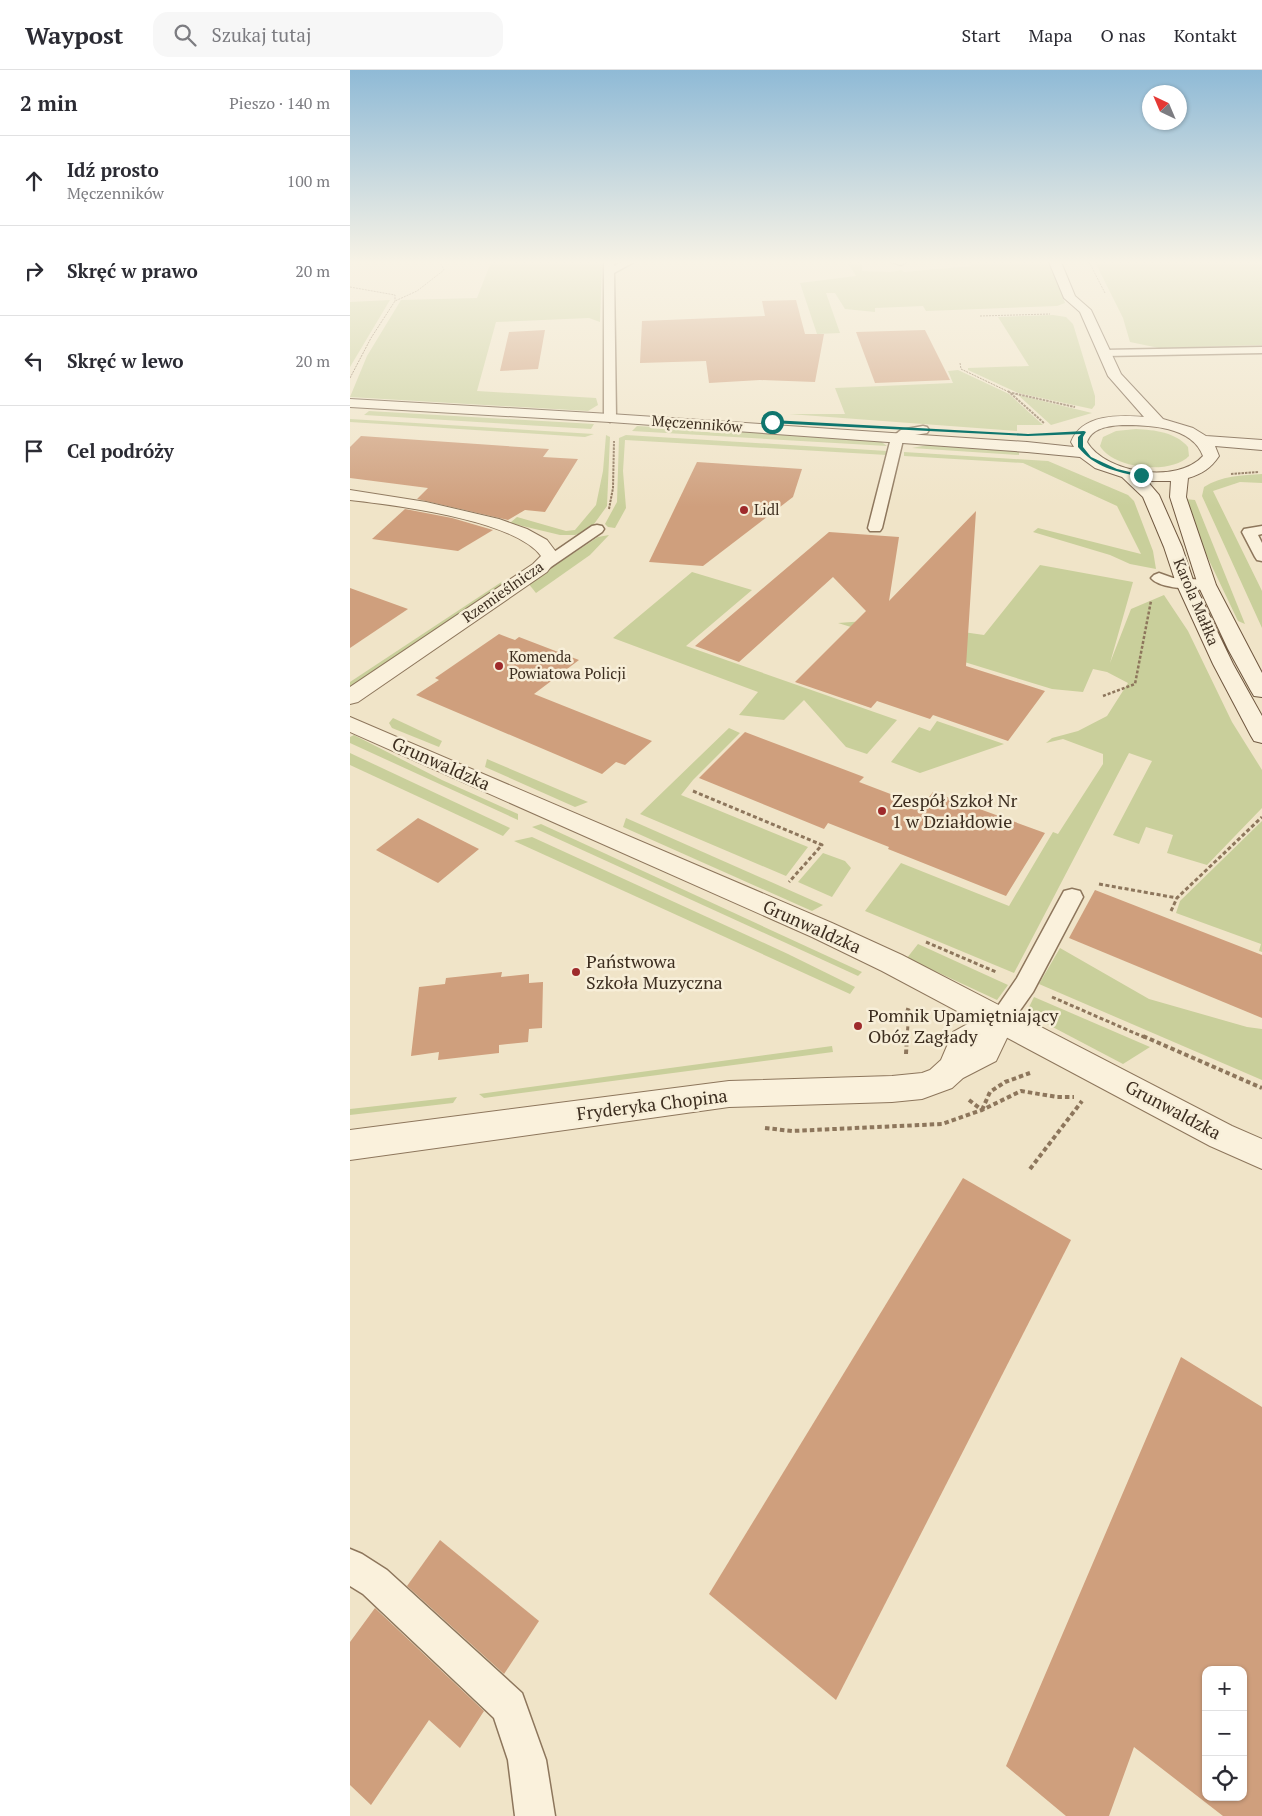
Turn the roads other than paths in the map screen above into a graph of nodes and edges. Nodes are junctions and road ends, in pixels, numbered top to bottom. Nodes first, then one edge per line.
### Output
1 (610, 343) edge
2 (1102, 343) edge
3 (1262, 350) edge
4 (1105, 353) junction
5 (1115, 376) junction
6 (1113, 393) dead end
7 (350, 403) edge
8 (610, 418) junction
9 (1158, 423) junction
10 (923, 430) junction
11 (1048, 431) road end
12 (1084, 432) junction
13 (1066, 434) dead end
14 (897, 438) junction
15 (1202, 440) junction
16 (1262, 445) edge
17 (1084, 453) junction
18 (1227, 460) dead end
19 (1209, 461) junction
20 (1127, 473) junction
21 (1181, 475) junction
22 (350, 495) edge
23 (875, 528) dead end
24 (598, 529) road end
25 (1262, 530) edge
26 (583, 539) junction
27 (542, 542) junction
28 (1262, 557) edge
29 (540, 568) junction
30 (1160, 578) road end
31 (1186, 584) junction
32 (1207, 585) junction
33 (1262, 691) edge
34 (350, 697) edge
35 (350, 724) edge
36 (1262, 736) edge
37 (1072, 897) road end
38 (1001, 1019) junction
39 (350, 1145) edge
40 (1262, 1154) edge
41 (350, 1566) edge
42 (535, 1816) edge

1 - 8 lane
2 - 4 main road
3 - 4 lane
4 - 5 main road
5 - 6 main road
5 - 9 main road
7 - 8 main road, Męczenników
8 - 10 main road, Męczenników
8 - 14 main road, Męczenników
9 - 12 main road
9 - 15 main road
10 - 11 main road, Męczenników
10 - 14 lane
12 - 13 main road
12 - 17 main road
14 - 17 main road, Męczenników
14 - 23 lane
15 - 16 main road
15 - 19 main road
17 - 20 main road
18 - 19 main road
19 - 21 main road
20 - 21 main road
20 - 31 main road, Karola Małłka
21 - 32 main road, Karola Małłka
22 - 27 main road, Rzemieślnicza
24 - 26 lane
25 - 28 lane
26 - 27 lane
26 - 29 lane
27 - 29 main road, Rzemieślnicza
29 - 34 main road, Rzemieślnicza
30 - 31 lane
31 - 32 lane
31 - 36 main road, Karola Małłka
32 - 33 main road, Karola Małłka
35 - 38 main road, Grunwaldzka
37 - 38 lane
38 - 39 main road, Fryderyka Chopina
38 - 40 main road, Grunwaldzka
41 - 42 lane

